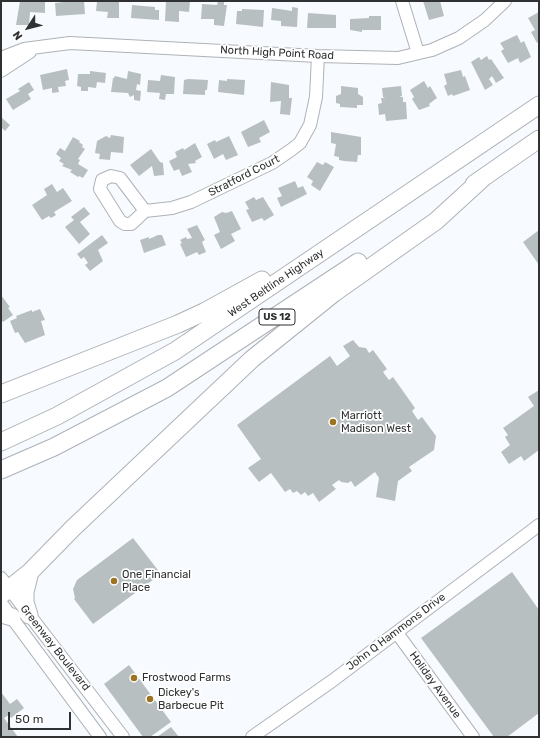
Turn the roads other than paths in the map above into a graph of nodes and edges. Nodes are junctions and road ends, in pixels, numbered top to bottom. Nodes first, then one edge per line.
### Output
1 (402, 1) edge
2 (505, 1) edge
3 (32, 49) junction
4 (418, 53) junction
5 (318, 56) junction
6 (1, 58) edge
7 (1, 71) edge
8 (539, 105) edge
9 (539, 139) edge
10 (483, 178) junction
11 (145, 211) dead end
12 (375, 216) junction
13 (1, 394) edge
14 (1, 442) edge
15 (1, 470) edge
16 (539, 526) edge
17 (30, 572) junction
18 (3, 591) edge
19 (6, 615) edge
20 (29, 615) junction
21 (397, 633) junction
22 (100, 737) edge
23 (123, 737) edge
24 (252, 737) edge
25 (473, 737) edge

1 - 4 street
2 - 4 street, North High Point Road
3 - 5 street, North High Point Road
3 - 6 street, North High Point Road
3 - 7 street, North High Point Road
4 - 5 street, North High Point Road
5 - 11 street, Stratford Court
8 - 12 highway, West Beltline Highway / US 12
9 - 10 highway, US 12
10 - 15 highway, US 12
10 - 17 highway
12 - 13 highway
12 - 14 highway, West Beltline Highway / US 12
16 - 21 street, John Q Hammons Drive
17 - 18 highway
17 - 20 highway
18 - 19 street, Greenway Boulevard
18 - 20 street, Greenway Boulevard
19 - 22 street, Greenway Boulevard
20 - 23 street, Greenway Boulevard
21 - 24 street, John Q Hammons Drive
21 - 25 street, Holiday Avenue

